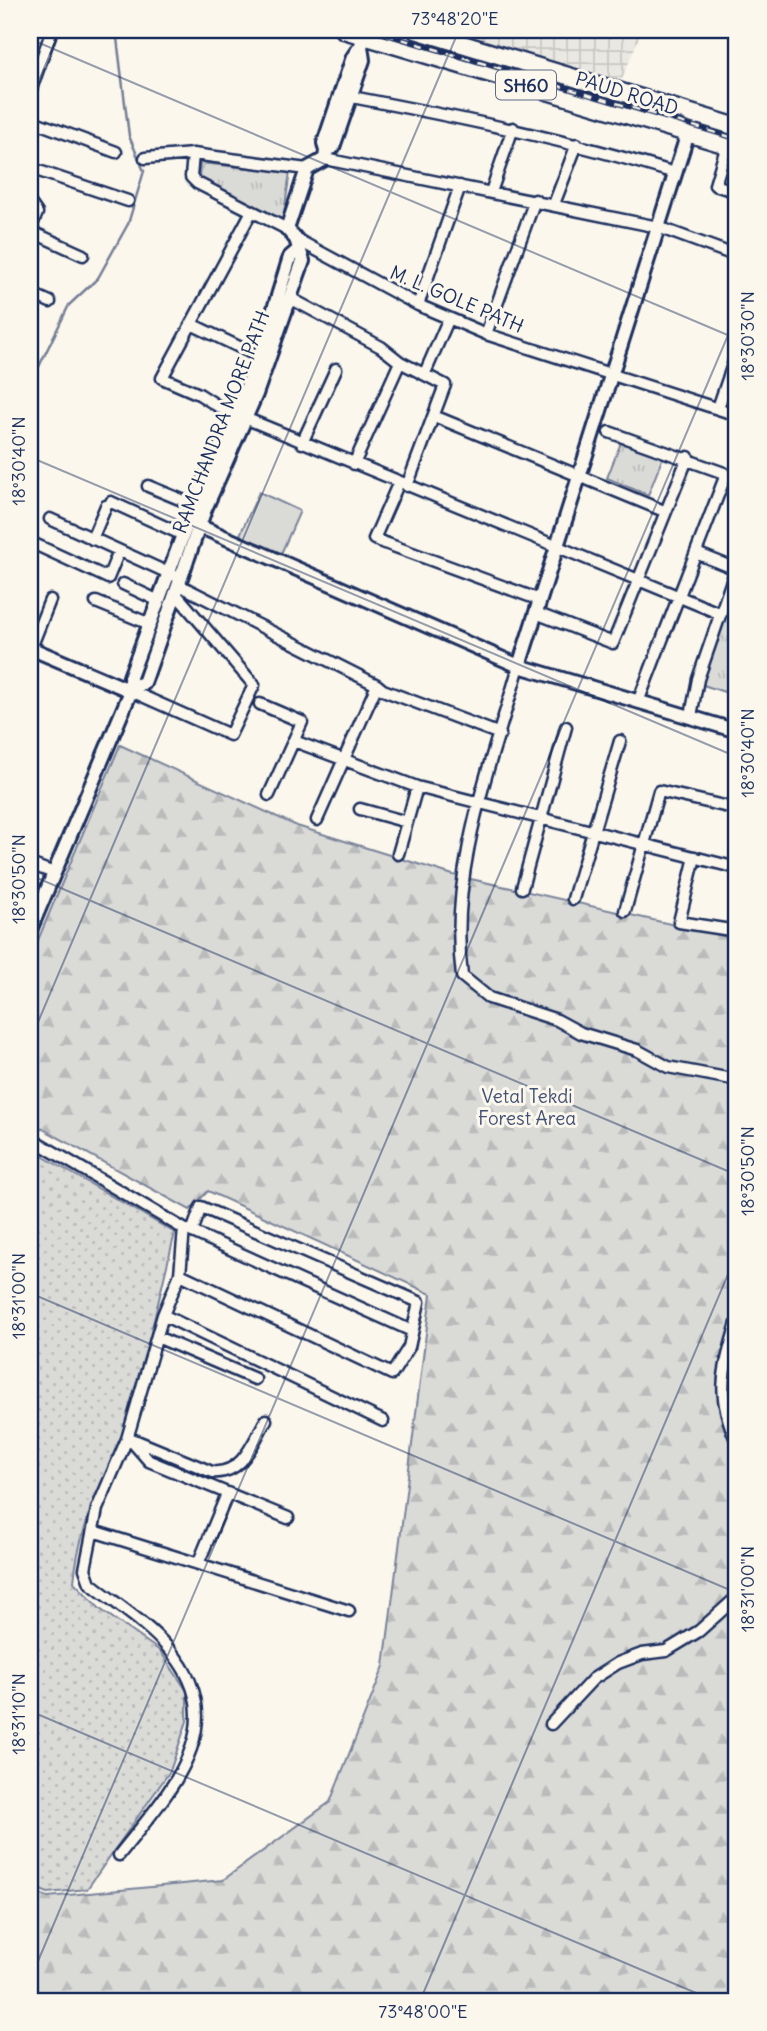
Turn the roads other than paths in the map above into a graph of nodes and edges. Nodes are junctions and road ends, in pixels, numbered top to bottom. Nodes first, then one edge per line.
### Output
1 (52, 30) edge
2 (344, 30) edge
3 (416, 30) edge
4 (364, 37) edge
5 (30, 92) edge
6 (352, 97) junction
7 (694, 114) junction
8 (30, 120) edge
9 (737, 127) edge
10 (513, 128) junction
11 (688, 133) junction
12 (577, 144) junction
13 (732, 146) edge
14 (116, 152) dead end
15 (193, 154) junction
16 (326, 155) junction
17 (145, 158) dead end
18 (30, 167) edge
19 (307, 169) junction
20 (676, 173) junction
21 (460, 186) junction
22 (491, 192) junction
23 (737, 192) edge
24 (535, 200) junction
25 (128, 201) dead end
26 (30, 204) edge
27 (554, 204) junction
28 (252, 211) junction
29 (659, 227) junction
30 (30, 230) edge
31 (293, 240) junction
32 (83, 255) dead end
33 (737, 256) edge
34 (30, 293) edge
35 (290, 298) junction
36 (50, 302) dead end
37 (418, 305) junction
38 (449, 318) junction
39 (191, 324) junction
40 (486, 334) junction
41 (737, 353) edge
42 (260, 357) junction
43 (400, 362) junction
44 (336, 369) dead end
45 (425, 373) junction
46 (611, 375) junction
47 (718, 408) junction
48 (737, 415) edge
49 (434, 416) junction
50 (240, 417) junction
51 (608, 432) dead end
52 (302, 443) junction
53 (688, 457) junction
54 (354, 464) junction
55 (579, 476) junction
56 (403, 484) junction
57 (148, 486) dead end
58 (194, 505) junction
59 (664, 511) junction
60 (50, 519) dead end
61 (194, 524) junction
62 (183, 535) junction
63 (92, 539) junction
64 (30, 542) edge
65 (557, 547) junction
66 (119, 551) junction
67 (696, 552) junction
68 (737, 567) edge
69 (169, 573) junction
70 (636, 581) junction
71 (123, 584) dead end
72 (179, 586) junction
73 (678, 598) junction
74 (50, 600) dead end
75 (540, 600) junction
76 (159, 601) junction
77 (96, 602) dead end
78 (536, 613) junction
79 (721, 614) junction
80 (150, 624) junction
81 (30, 648) edge
82 (519, 666) junction
83 (377, 685) junction
84 (132, 689) junction
85 (638, 702) junction
86 (260, 704) dead end
87 (691, 716) junction
88 (566, 727) dead end
89 (737, 731) edge
90 (500, 734) junction
91 (294, 741) junction
92 (620, 741) dead end
93 (343, 761) junction
94 (417, 788) junction
95 (269, 795) dead end
96 (480, 804) junction
97 (360, 809) dead end
98 (737, 809) edge
99 (541, 819) junction
100 (317, 820) dead end
101 (407, 822) junction
102 (592, 832) junction
103 (643, 844) junction
104 (398, 854) dead end
105 (695, 857) junction
106 (30, 864) edge
107 (737, 868) edge
108 (54, 873) junction
109 (522, 888) dead end
110 (573, 900) dead end
111 (625, 911) dead end
112 (30, 930) edge
113 (737, 931) edge
114 (737, 1080) edge
115 (30, 1138) edge
116 (188, 1230) junction
117 (180, 1274) junction
118 (163, 1315) junction
119 (737, 1323) edge
120 (412, 1331) junction
121 (157, 1337) junction
122 (255, 1379) dead end
123 (266, 1420) dead end
124 (383, 1421) dead end
125 (128, 1437) junction
126 (737, 1442) edge
127 (227, 1494) junction
128 (288, 1517) dead end
129 (93, 1531) junction
130 (198, 1564) junction
131 (737, 1597) edge
132 (349, 1611) dead end
133 (551, 1724) dead end
134 (119, 1855) dead end

1 - 5 street
2 - 4 main road, PAUD ROAD / SH60
3 - 7 main road, PAUD ROAD / SH60
4 - 6 street
4 - 11 main road, PAUD ROAD / SH60
4 - 16 street
6 - 10 street
6 - 16 street
7 - 9 main road, PAUD ROAD / SH60
7 - 11 street
8 - 14 street
10 - 12 street
10 - 22 street
11 - 13 main road, PAUD ROAD / SH60
11 - 20 street
12 - 20 street
12 - 27 street
13 - 23 street
15 - 17 street
15 - 19 street
15 - 28 street, M. L. GOLE PATH
16 - 19 street
16 - 21 street
18 - 25 street
19 - 31 street
20 - 29 street
21 - 22 street
21 - 37 street
22 - 24 street
24 - 27 street
24 - 40 street
26 - 30 street
27 - 29 street
28 - 31 street, M. L. GOLE PATH
28 - 39 street
29 - 33 street
29 - 46 street
30 - 32 street
31 - 35 street, RAMCHANDRA MORE PATH
31 - 37 street, M. L. GOLE PATH
31 - 42 street, RAMCHANDRA MORE PATH
34 - 36 street
35 - 43 street
35 - 50 street, RAMCHANDRA MORE PATH
37 - 38 street, M. L. GOLE PATH
38 - 40 street, M. L. GOLE PATH
38 - 45 street
39 - 42 street
39 - 50 street
40 - 46 street, M. L. GOLE PATH
41 - 47 street
42 - 50 street, RAMCHANDRA MORE PATH
43 - 45 street
43 - 54 street
44 - 52 street
45 - 49 street
46 - 47 street, M. L. GOLE PATH
46 - 55 street
47 - 48 street, M. L. GOLE PATH
49 - 55 street
49 - 56 street
50 - 52 street
50 - 58 street, RAMCHANDRA MORE PATH
50 - 61 street, RAMCHANDRA MORE PATH
51 - 53 street
52 - 54 street
53 - 59 street
53 - 67 street
54 - 56 street
55 - 59 street
55 - 65 street
56 - 65 street
56 - 75 street
57 - 58 street
58 - 61 street, RAMCHANDRA MORE PATH
59 - 70 street
60 - 63 street
61 - 62 street, RAMCHANDRA MORE PATH
61 - 72 street, RAMCHANDRA MORE PATH
61 - 82 street
62 - 63 street
62 - 69 street, RAMCHANDRA MORE PATH
63 - 66 street
64 - 66 street
65 - 70 street
65 - 75 street
66 - 69 street
67 - 68 street
67 - 73 street
68 - 79 street
69 - 72 street
69 - 76 street, RAMCHANDRA MORE PATH
70 - 73 street
70 - 78 street
71 - 76 street
72 - 83 street
72 - 84 street, RAMCHANDRA MORE PATH
72 - 84 street
73 - 79 street
73 - 85 street
74 - 81 street
75 - 78 street
76 - 80 street, RAMCHANDRA MORE PATH
77 - 80 street
78 - 82 street
79 - 87 street
80 - 84 street, RAMCHANDRA MORE PATH
81 - 84 street
82 - 85 street
82 - 90 street
83 - 90 street
83 - 93 street
84 - 108 street, RAMCHANDRA MORE PATH
85 - 87 street
86 - 91 street
87 - 89 street
88 - 99 street
90 - 96 street
91 - 93 street
91 - 95 street
92 - 102 street
93 - 94 street
93 - 100 street
94 - 96 street
94 - 101 street
96 - 99 street
96 - 114 street
97 - 101 street
98 - 103 street
99 - 102 street
99 - 109 street
101 - 104 street
102 - 103 street
102 - 110 street
103 - 105 street
103 - 111 street
105 - 107 street
105 - 113 street
106 - 108 street
108 - 112 street, RAMCHANDRA MORE PATH
115 - 116 street
116 - 117 street
116 - 120 street
116 - 120 street
117 - 118 street
117 - 120 street
118 - 121 street
118 - 124 street
119 - 126 street
121 - 122 street
121 - 125 street
123 - 125 street
125 - 127 street
125 - 129 street
127 - 128 street
127 - 130 street
129 - 130 street
129 - 134 street
130 - 132 street
131 - 133 street

